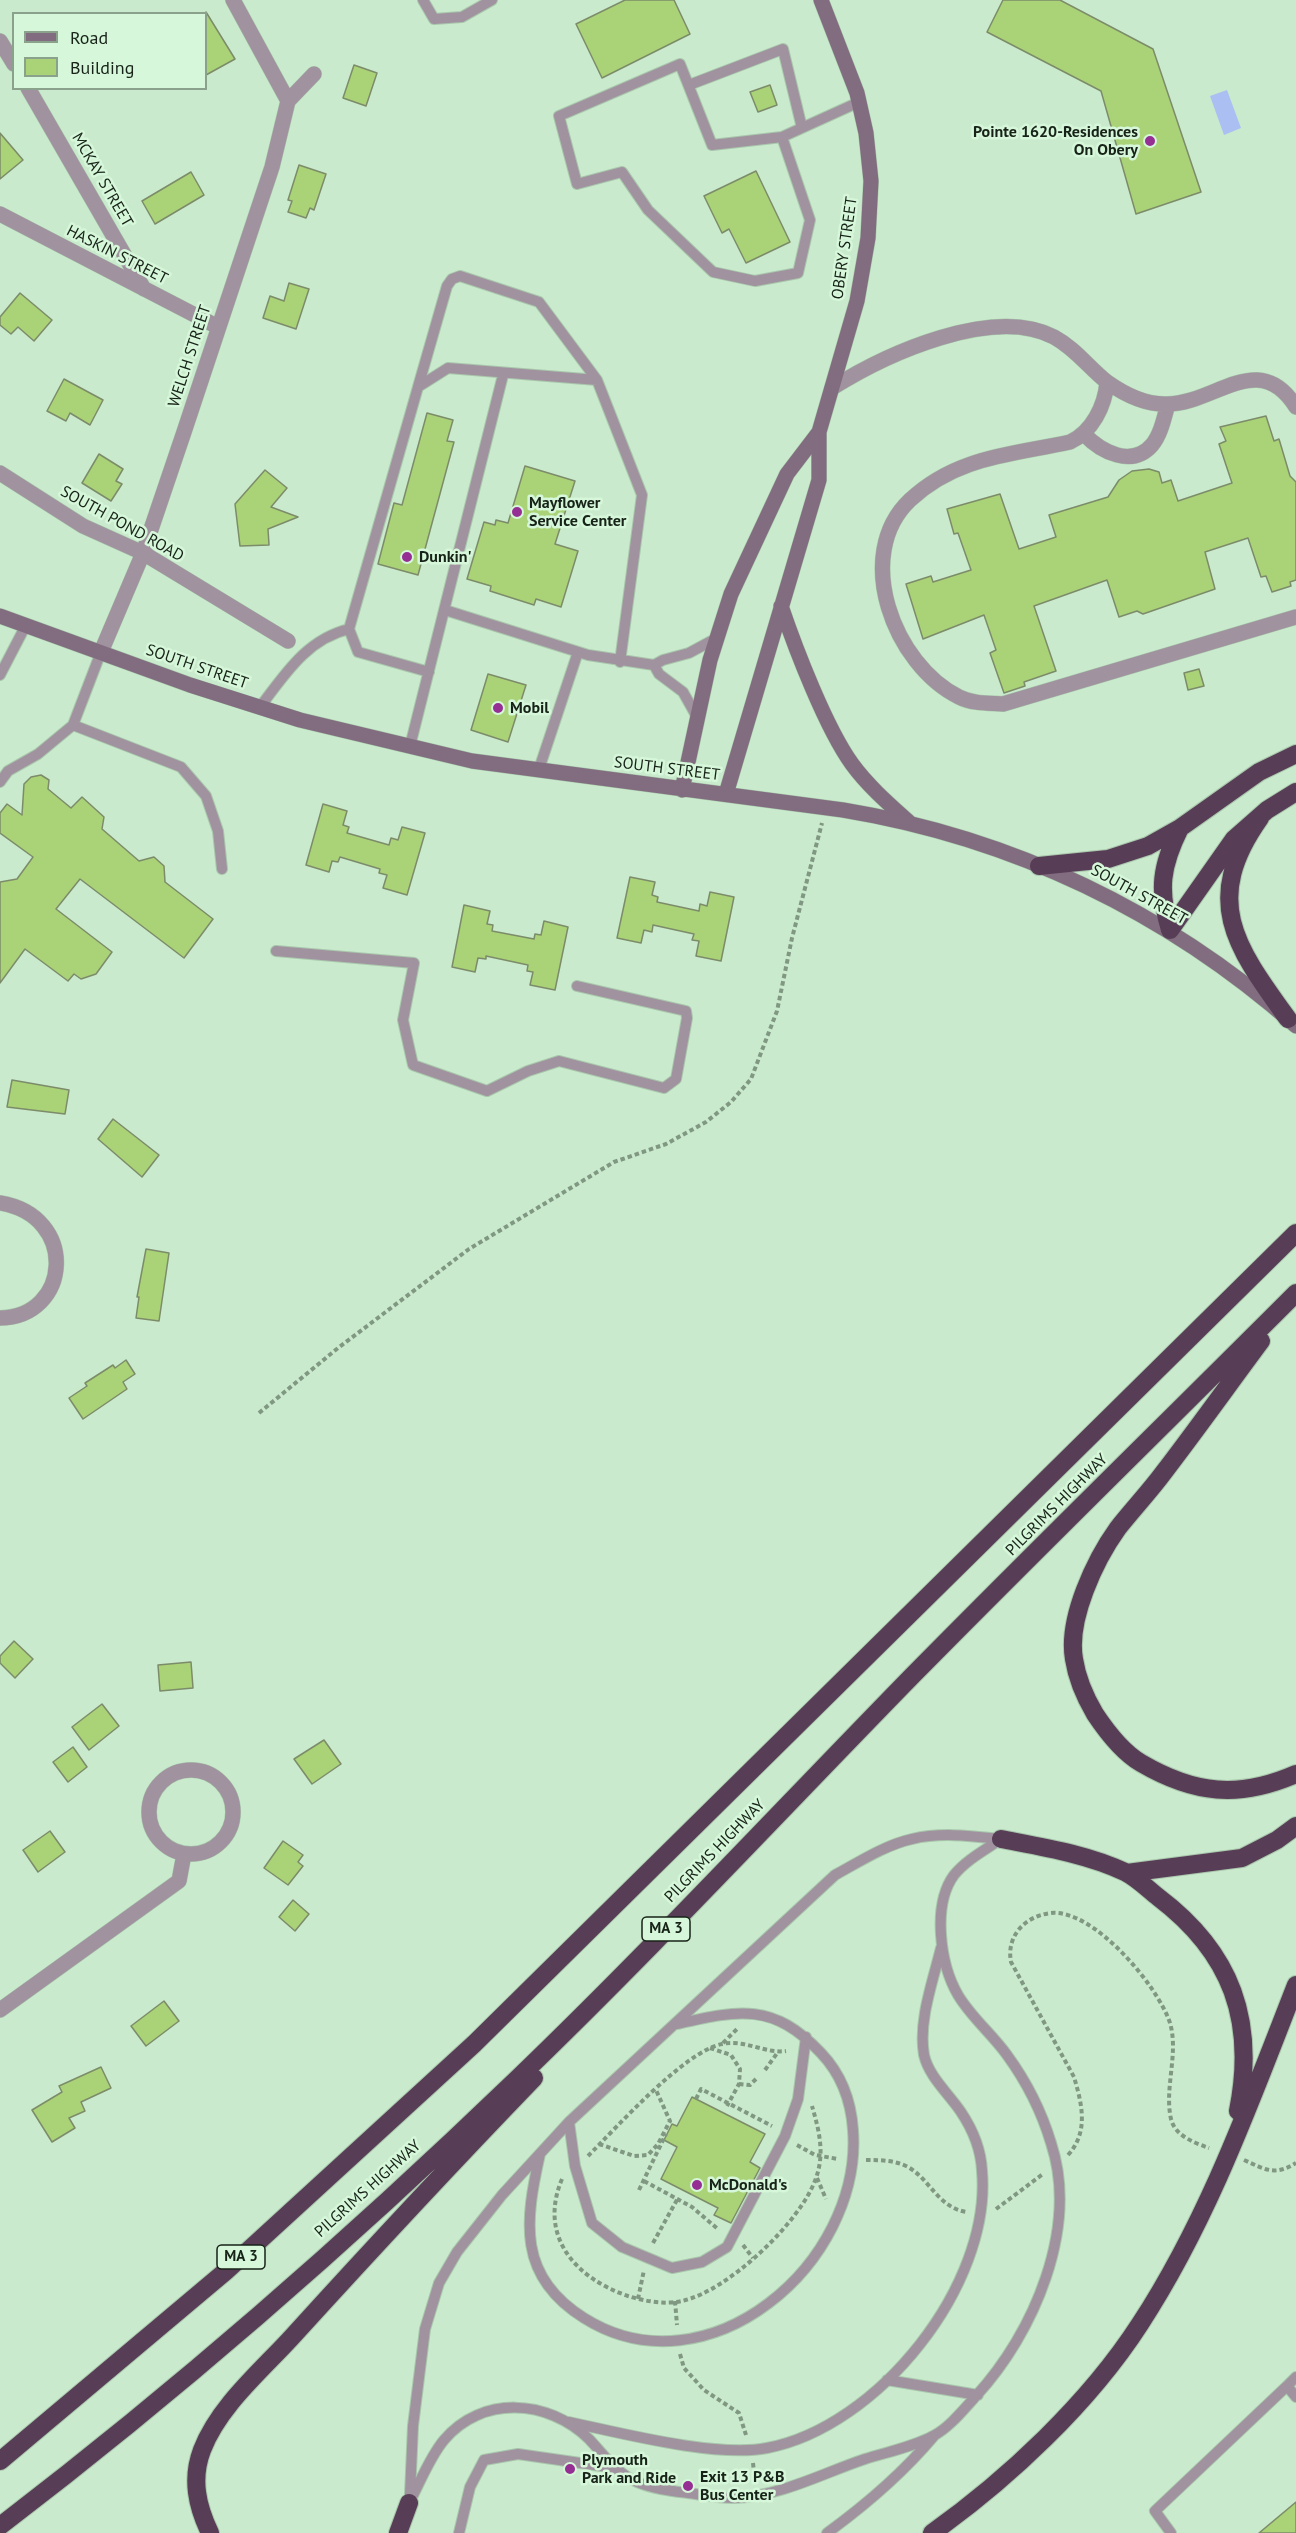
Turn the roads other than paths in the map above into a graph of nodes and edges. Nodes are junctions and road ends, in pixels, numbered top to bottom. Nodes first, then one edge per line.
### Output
1 (233, 0) edge
2 (423, 0) edge
3 (492, 0) edge
4 (821, 0) edge
5 (0, 41) edge
6 (12, 61) edge
7 (314, 75) dead end
8 (688, 85) junction
9 (29, 90) edge
10 (288, 101) junction
11 (859, 102) junction
12 (802, 128) junction
13 (782, 137) junction
14 (0, 214) edge
15 (144, 289) junction
16 (218, 327) junction
17 (503, 375) junction
18 (597, 380) junction
19 (1107, 382) junction
20 (418, 387) junction
21 (832, 388) junction
22 (1168, 404) junction
23 (1296, 407) edge
24 (819, 432) junction
25 (1084, 434) junction
26 (0, 473) edge
27 (143, 553) junction
28 (782, 606) junction
29 (445, 610) junction
30 (0, 616) edge
31 (1296, 617) edge
32 (26, 625) junction
33 (349, 629) junction
34 (716, 639) junction
35 (288, 641) dead end
36 (102, 652) junction
37 (583, 653) junction
38 (620, 662) junction
39 (654, 665) junction
40 (429, 672) junction
41 (0, 675) edge
42 (260, 707) junction
43 (697, 717) junction
44 (73, 725) junction
45 (410, 746) junction
46 (1296, 754) edge
47 (539, 769) junction
48 (0, 782) edge
49 (682, 790) junction
50 (1296, 792) edge
51 (726, 794) junction
52 (1260, 818) junction
53 (913, 825) junction
54 (1180, 828) junction
55 (1039, 866) junction
56 (222, 869) dead end
57 (1170, 930) junction
58 (276, 951) dead end
59 (577, 986) dead end
60 (1292, 1022) edge
61 (0, 1203) edge
62 (1296, 1233) edge
63 (1296, 1293) edge
64 (0, 1318) edge
65 (1296, 1774) edge
66 (1296, 1826) edge
67 (1001, 1839) junction
68 (184, 1854) junction
69 (1127, 1873) junction
70 (942, 1944) junction
71 (650, 1947) junction
72 (1296, 1985) edge
73 (0, 2010) edge
74 (675, 2025) junction
75 (806, 2037) junction
76 (569, 2122) junction
77 (540, 2153) junction
78 (1234, 2153) junction
79 (1296, 2377) edge
80 (887, 2380) junction
81 (1287, 2386) junction
82 (978, 2395) junction
83 (1296, 2397) edge
84 (566, 2422) junction
85 (934, 2436) junction
86 (0, 2461) edge
87 (617, 2468) junction
88 (409, 2503) junction
89 (0, 2526) edge
90 (210, 2533) edge
91 (398, 2533) edge
92 (459, 2533) edge
93 (827, 2533) edge
94 (932, 2533) edge
95 (1171, 2533) edge

1 - 10 street
2 - 3 lane
4 - 11 main road, OBERY STREET
5 - 6 street
7 - 10 street
8 - 12 lane
8 - 13 lane
8 - 13 lane
9 - 15 street, MCKAY STREET
10 - 16 street, WELCH STREET
11 - 12 lane
11 - 21 main road, OBERY STREET
12 - 13 lane
14 - 15 street, HASKIN STREET
15 - 16 street, HASKIN STREET
16 - 27 street, WELCH STREET
17 - 18 lane
17 - 20 lane
17 - 29 lane
18 - 20 lane
18 - 38 lane
19 - 21 street
19 - 22 street
19 - 25 street
20 - 33 lane
21 - 24 main road, OBERY STREET
22 - 23 street
22 - 25 street
24 - 28 main road, OBERY STREET
24 - 34 main road, OBERY STREET
25 - 31 street
26 - 27 street, SOUTH POND ROAD
27 - 35 street, SOUTH POND ROAD
27 - 36 street, WELCH STREET
28 - 51 main road, OBERY STREET
28 - 53 main road
29 - 37 lane
29 - 40 lane
30 - 32 main road, SOUTH STREET
32 - 36 main road, SOUTH STREET
32 - 41 lane
33 - 40 lane
33 - 42 lane
34 - 39 lane
34 - 43 main road, OBERY STREET
36 - 42 main road, SOUTH STREET
36 - 44 lane
37 - 38 lane
37 - 47 lane
38 - 39 lane
39 - 43 lane
40 - 45 lane
42 - 45 main road, SOUTH STREET
43 - 49 main road, OBERY STREET
44 - 48 lane
44 - 56 lane
45 - 47 main road, SOUTH STREET
46 - 54 highway
47 - 49 main road, SOUTH STREET
49 - 51 main road, SOUTH STREET
50 - 52 highway
51 - 53 main road, SOUTH STREET
52 - 57 highway
52 - 60 highway
53 - 55 main road, SOUTH STREET
54 - 55 highway
54 - 57 highway
55 - 57 main road, SOUTH STREET
57 - 60 main road, SOUTH STREET
58 - 59 lane
61 - 64 street
62 - 86 highway, PILGRIMS HIGHWAY / MA 3
63 - 65 highway
63 - 71 highway, PILGRIMS HIGHWAY / MA 3
66 - 69 highway
67 - 69 highway
67 - 70 lane
67 - 74 lane
68 - 68 street
68 - 73 street
69 - 78 highway
70 - 80 lane
70 - 82 lane
71 - 89 highway, PILGRIMS HIGHWAY / MA 3
71 - 90 highway
72 - 78 highway
74 - 75 lane
74 - 76 lane
75 - 76 lane
75 - 77 lane
76 - 77 lane
77 - 88 lane
78 - 94 highway
79 - 81 lane
80 - 82 lane
80 - 84 lane
81 - 83 lane
81 - 95 lane
82 - 85 lane
84 - 87 lane
84 - 88 lane
85 - 87 lane
85 - 93 lane
87 - 92 lane
88 - 91 highway

